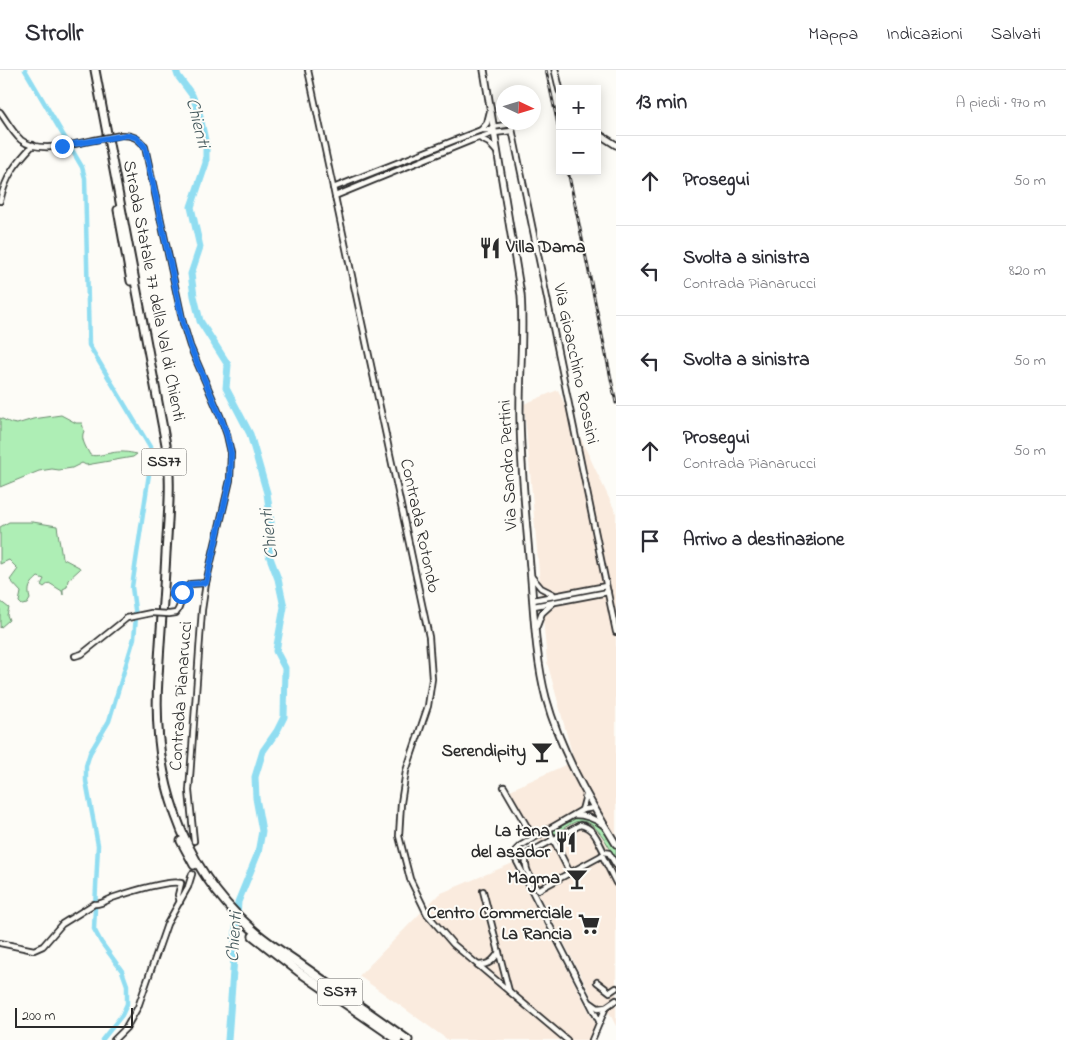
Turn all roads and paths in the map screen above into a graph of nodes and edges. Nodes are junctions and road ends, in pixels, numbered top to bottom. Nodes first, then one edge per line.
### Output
1 (91, 70) edge
2 (96, 70) edge
3 (308, 70) edge
4 (484, 70) edge
5 (555, 70) edge
6 (558, 85) edge
7 (490, 110) junction
8 (0, 112) edge
9 (481, 130) junction
10 (493, 130) junction
11 (512, 131) junction
12 (601, 136) edge
13 (480, 138) junction
14 (33, 145) junction
15 (616, 145) edge
16 (497, 152) junction
17 (333, 188) junction
18 (335, 196) junction
19 (0, 202) edge
20 (531, 576) junction
21 (206, 583) junction
22 (606, 586) junction
23 (578, 591) junction
24 (608, 592) junction
25 (557, 595) junction
26 (579, 597) junction
27 (557, 601) junction
28 (533, 603) junction
29 (536, 631) junction
30 (616, 632) edge
31 (75, 656) dead end
32 (504, 787) dead end
33 (586, 795) junction
34 (593, 808) junction
35 (582, 810) junction
36 (572, 815) junction
37 (584, 815) junction
38 (605, 826) junction
39 (548, 829) junction
40 (533, 837) junction
41 (554, 840) junction
42 (194, 841) dead end
43 (616, 844) edge
44 (603, 854) junction
45 (616, 865) edge
46 (570, 873) junction
47 (192, 874) dead end
48 (616, 883) edge
49 (483, 891) dead end
50 (180, 902) junction
51 (233, 914) junction
52 (0, 943) edge
53 (269, 947) junction
54 (499, 952) junction
55 (478, 965) junction
56 (598, 982) dead end
57 (616, 988) edge
58 (509, 992) junction
59 (616, 1000) edge
60 (591, 1004) junction
61 (606, 1007) junction
62 (599, 1021) junction
63 (592, 1039) edge
64 (114, 1040) edge
65 (398, 1040) edge
66 (408, 1040) edge
67 (567, 1040) edge

1 - 51 highway, Strada Statale 77 della Val di Chienti / SS77
2 - 51 highway, Strada Statale 77 della Val di Chienti / SS77
3 - 17 street, Contrada Rotondo
4 - 7 main road, Via Sandro Pertini
5 - 6 main road
7 - 9 street
7 - 10 main road, Via Sandro Pertini
8 - 14 street
9 - 10 street
9 - 17 street
10 - 11 street
10 - 11 street, Via Gioacchino Rossini
10 - 13 street
10 - 16 main road, Via Sandro Pertini
11 - 22 street, Via Gioacchino Rossini
12 - 15 main road
13 - 16 street
13 - 18 street
14 - 19 street
14 - 21 street, Contrada Pianarucci, bridge
16 - 20 main road, Via Sandro Pertini
17 - 18 street, Contrada Rotondo
18 - 55 street, Contrada Rotondo
20 - 25 street
20 - 28 main road, Via Sandro Pertini
21 - 31 street, bridge
21 - 42 street, Contrada Pianarucci
22 - 23 street
22 - 24 street, Via Gioacchino Rossini
23 - 25 street
23 - 26 street
24 - 26 street
24 - 30 street, Via Gioacchino Rossini
25 - 28 street
26 - 27 street
27 - 28 street
27 - 29 street
28 - 29 main road, Via Sandro Pertini
29 - 33 main road, Via Sandro Pertini
32 - 40 street
33 - 34 main road, Via Sandro Pertini
33 - 35 street
34 - 35 street
34 - 37 street
34 - 38 main road, Via Sandro Pertini
35 - 36 street
36 - 37 street
36 - 39 street
37 - 38 street
38 - 43 main road, Via Sandro Pertini
39 - 40 street
39 - 41 street
40 - 60 street
41 - 44 street
41 - 46 street
41 - 46 street
44 - 45 street
44 - 46 street
44 - 48 street
47 - 50 street
49 - 54 street
50 - 52 street
50 - 64 street
51 - 53 highway, Strada Statale 77 della Val di Chienti / SS77
53 - 65 highway, Strada Statale 77 della Val di Chienti / SS77
53 - 66 highway, Strada Statale 77 della Val di Chienti / SS77
54 - 55 street
54 - 58 street
55 - 58 street, Contrada Rotondo
56 - 57 street
58 - 67 street, Contrada Rotondo
59 - 61 street
60 - 61 street
60 - 62 street
61 - 62 street
62 - 63 street

